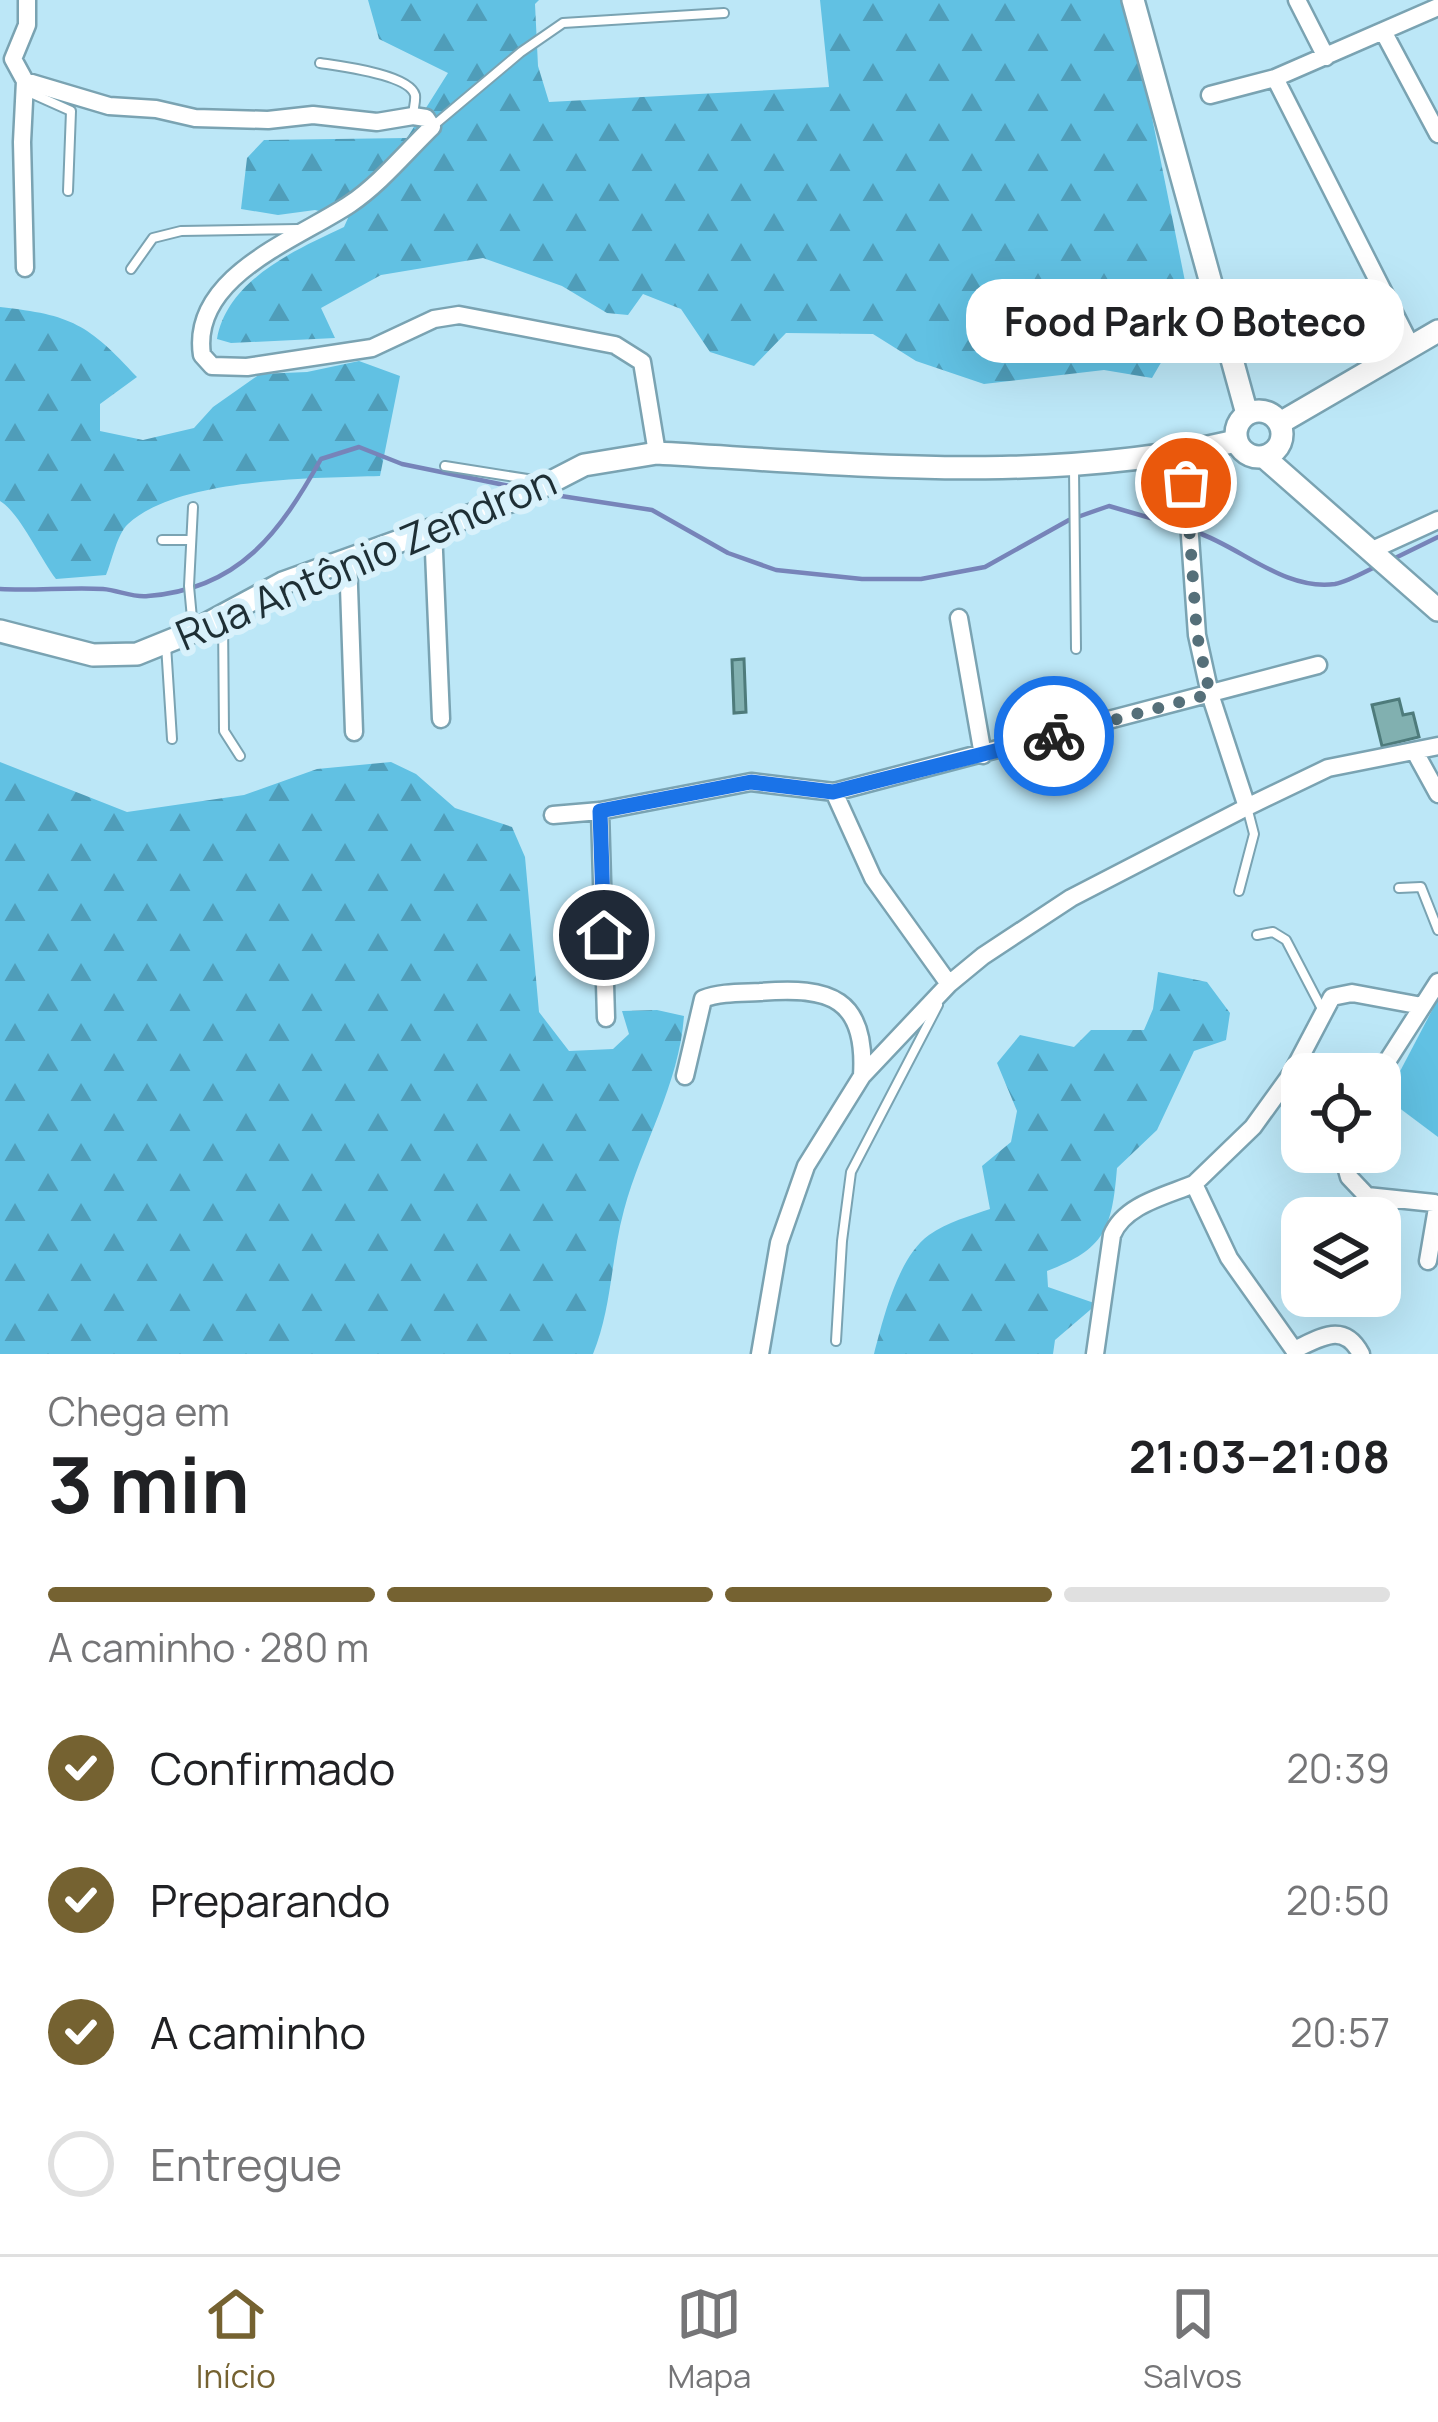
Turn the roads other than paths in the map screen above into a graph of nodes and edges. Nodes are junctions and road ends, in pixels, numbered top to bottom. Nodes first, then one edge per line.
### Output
1 (27, 0) edge
2 (1133, 0) edge
3 (1297, 0) edge
4 (1431, 6) edge
5 (724, 13) dead end
6 (1384, 34) junction
7 (1327, 57) junction
8 (320, 63) dead end
9 (1275, 78) junction
10 (22, 80) junction
11 (1210, 94) dead end
12 (412, 116) junction
13 (432, 127) junction
14 (1438, 134) edge
15 (68, 190) dead end
16 (304, 230) junction
17 (25, 268) dead end
18 (130, 269) dead end
19 (1438, 331) edge
20 (1412, 348) junction
21 (1247, 414) junction
22 (1280, 423) junction
23 (1236, 441) junction
24 (1184, 452) junction
25 (657, 453) junction
26 (1264, 458) junction
27 (1074, 462) junction
28 (445, 466) dead end
29 (538, 489) junction
30 (193, 507) dead end
31 (1438, 520) edge
32 (433, 528) junction
33 (162, 540) dead end
34 (190, 540) junction
35 (1373, 553) junction
36 (348, 558) junction
37 (1438, 610) edge
38 (223, 615) junction
39 (959, 618) dead end
40 (0, 631) edge
41 (194, 631) junction
42 (166, 642) junction
43 (1076, 649) dead end
44 (1318, 665) dead end
45 (1210, 694) junction
46 (441, 719) dead end
47 (354, 732) dead end
48 (172, 739) dead end
49 (1438, 746) edge
50 (1414, 752) junction
51 (983, 754) junction
52 (240, 756) dead end
53 (833, 792) junction
54 (1438, 794) edge
55 (1247, 807) junction
56 (600, 811) junction
57 (553, 815) dead end
58 (1399, 888) dead end
59 (1239, 891) dead end
60 (1438, 930) edge
61 (1257, 935) dead end
62 (1438, 982) edge
63 (949, 984) junction
64 (1422, 1006) junction
65 (1322, 1009) junction
66 (606, 1018) dead end
67 (1392, 1053) edge
68 (685, 1076) dead end
69 (862, 1076) junction
70 (1349, 1173) edge
71 (1194, 1184) junction
72 (1381, 1197) edge
73 (1401, 1198) edge
74 (1428, 1261) dead end
75 (836, 1341) dead end
76 (1296, 1352) edge
77 (760, 1354) edge
78 (1094, 1354) edge
79 (1361, 1354) edge

1 - 10 street
2 - 21 street
3 - 7 street
4 - 6 street
5 - 13 lane
6 - 7 street
6 - 14 street
7 - 9 street
8 - 12 lane
9 - 11 street
9 - 20 street
10 - 12 street
10 - 15 lane
10 - 17 street
12 - 13 street
13 - 16 street
16 - 18 lane
16 - 25 street
19 - 20 street
20 - 22 street
21 - 22 street
21 - 23 street
22 - 26 street
23 - 24 street, Rua Antônio Zendron
23 - 26 street
24 - 27 street, Rua Antônio Zendron
24 - 45 street
25 - 27 street, Rua Antônio Zendron
25 - 29 street, Rua Antônio Zendron
26 - 35 street
27 - 43 lane
28 - 29 lane
29 - 32 street, Rua Antônio Zendron
30 - 34 lane
31 - 35 street
32 - 36 street, Rua Antônio Zendron
32 - 46 street
33 - 34 lane
34 - 41 lane
35 - 37 street
36 - 38 street, Rua Antônio Zendron
36 - 47 street
38 - 41 street, Rua Antônio Zendron
38 - 52 lane
39 - 51 street
40 - 42 street, Rua Antônio Zendron
41 - 42 street, Rua Antônio Zendron
42 - 48 lane
44 - 45 street
45 - 51 street
45 - 55 street
49 - 50 street
50 - 54 street
50 - 55 street
51 - 53 street
53 - 56 street
53 - 63 street
55 - 59 lane
55 - 63 street
56 - 57 street
56 - 66 street
58 - 60 lane
61 - 65 lane
62 - 64 street
63 - 69 street
63 - 75 lane
64 - 65 street
64 - 67 street
65 - 71 street
68 - 69 street
69 - 77 street
70 - 72 street
71 - 76 street
71 - 78 street
73 - 74 street
76 - 79 street

